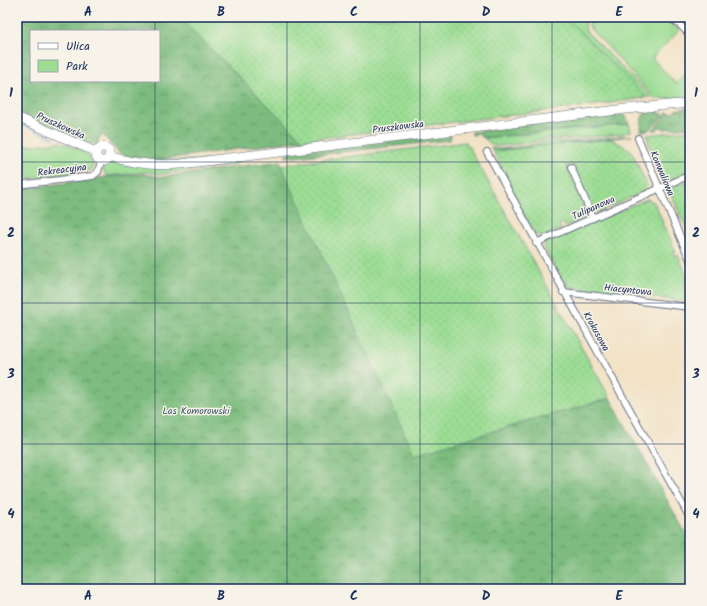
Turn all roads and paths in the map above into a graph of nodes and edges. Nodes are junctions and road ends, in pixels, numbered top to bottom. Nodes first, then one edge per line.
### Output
1 (668, 17) edge
2 (690, 34) edge
3 (690, 103) edge
4 (17, 117) edge
5 (638, 138) dead end
6 (487, 152) dead end
7 (105, 159) junction
8 (571, 167) dead end
9 (690, 175) edge
10 (17, 186) edge
11 (658, 189) junction
12 (592, 218) junction
13 (536, 243) junction
14 (690, 260) edge
15 (563, 292) junction
16 (690, 307) edge
17 (690, 518) edge

1 - 2 street
3 - 7 street, Pruszkowska
4 - 7 street, Pruszkowska
5 - 11 street, Konwaliowa
6 - 13 street, Krokusowa
7 - 10 street, Rekreacyjna
8 - 12 street
9 - 11 street, Tulipanowa
11 - 12 street, Tulipanowa
11 - 14 street, Konwaliowa
12 - 13 street, Tulipanowa
13 - 15 street, Krokusowa
15 - 16 street, Hiacyntowa
15 - 17 street, Krokusowa

